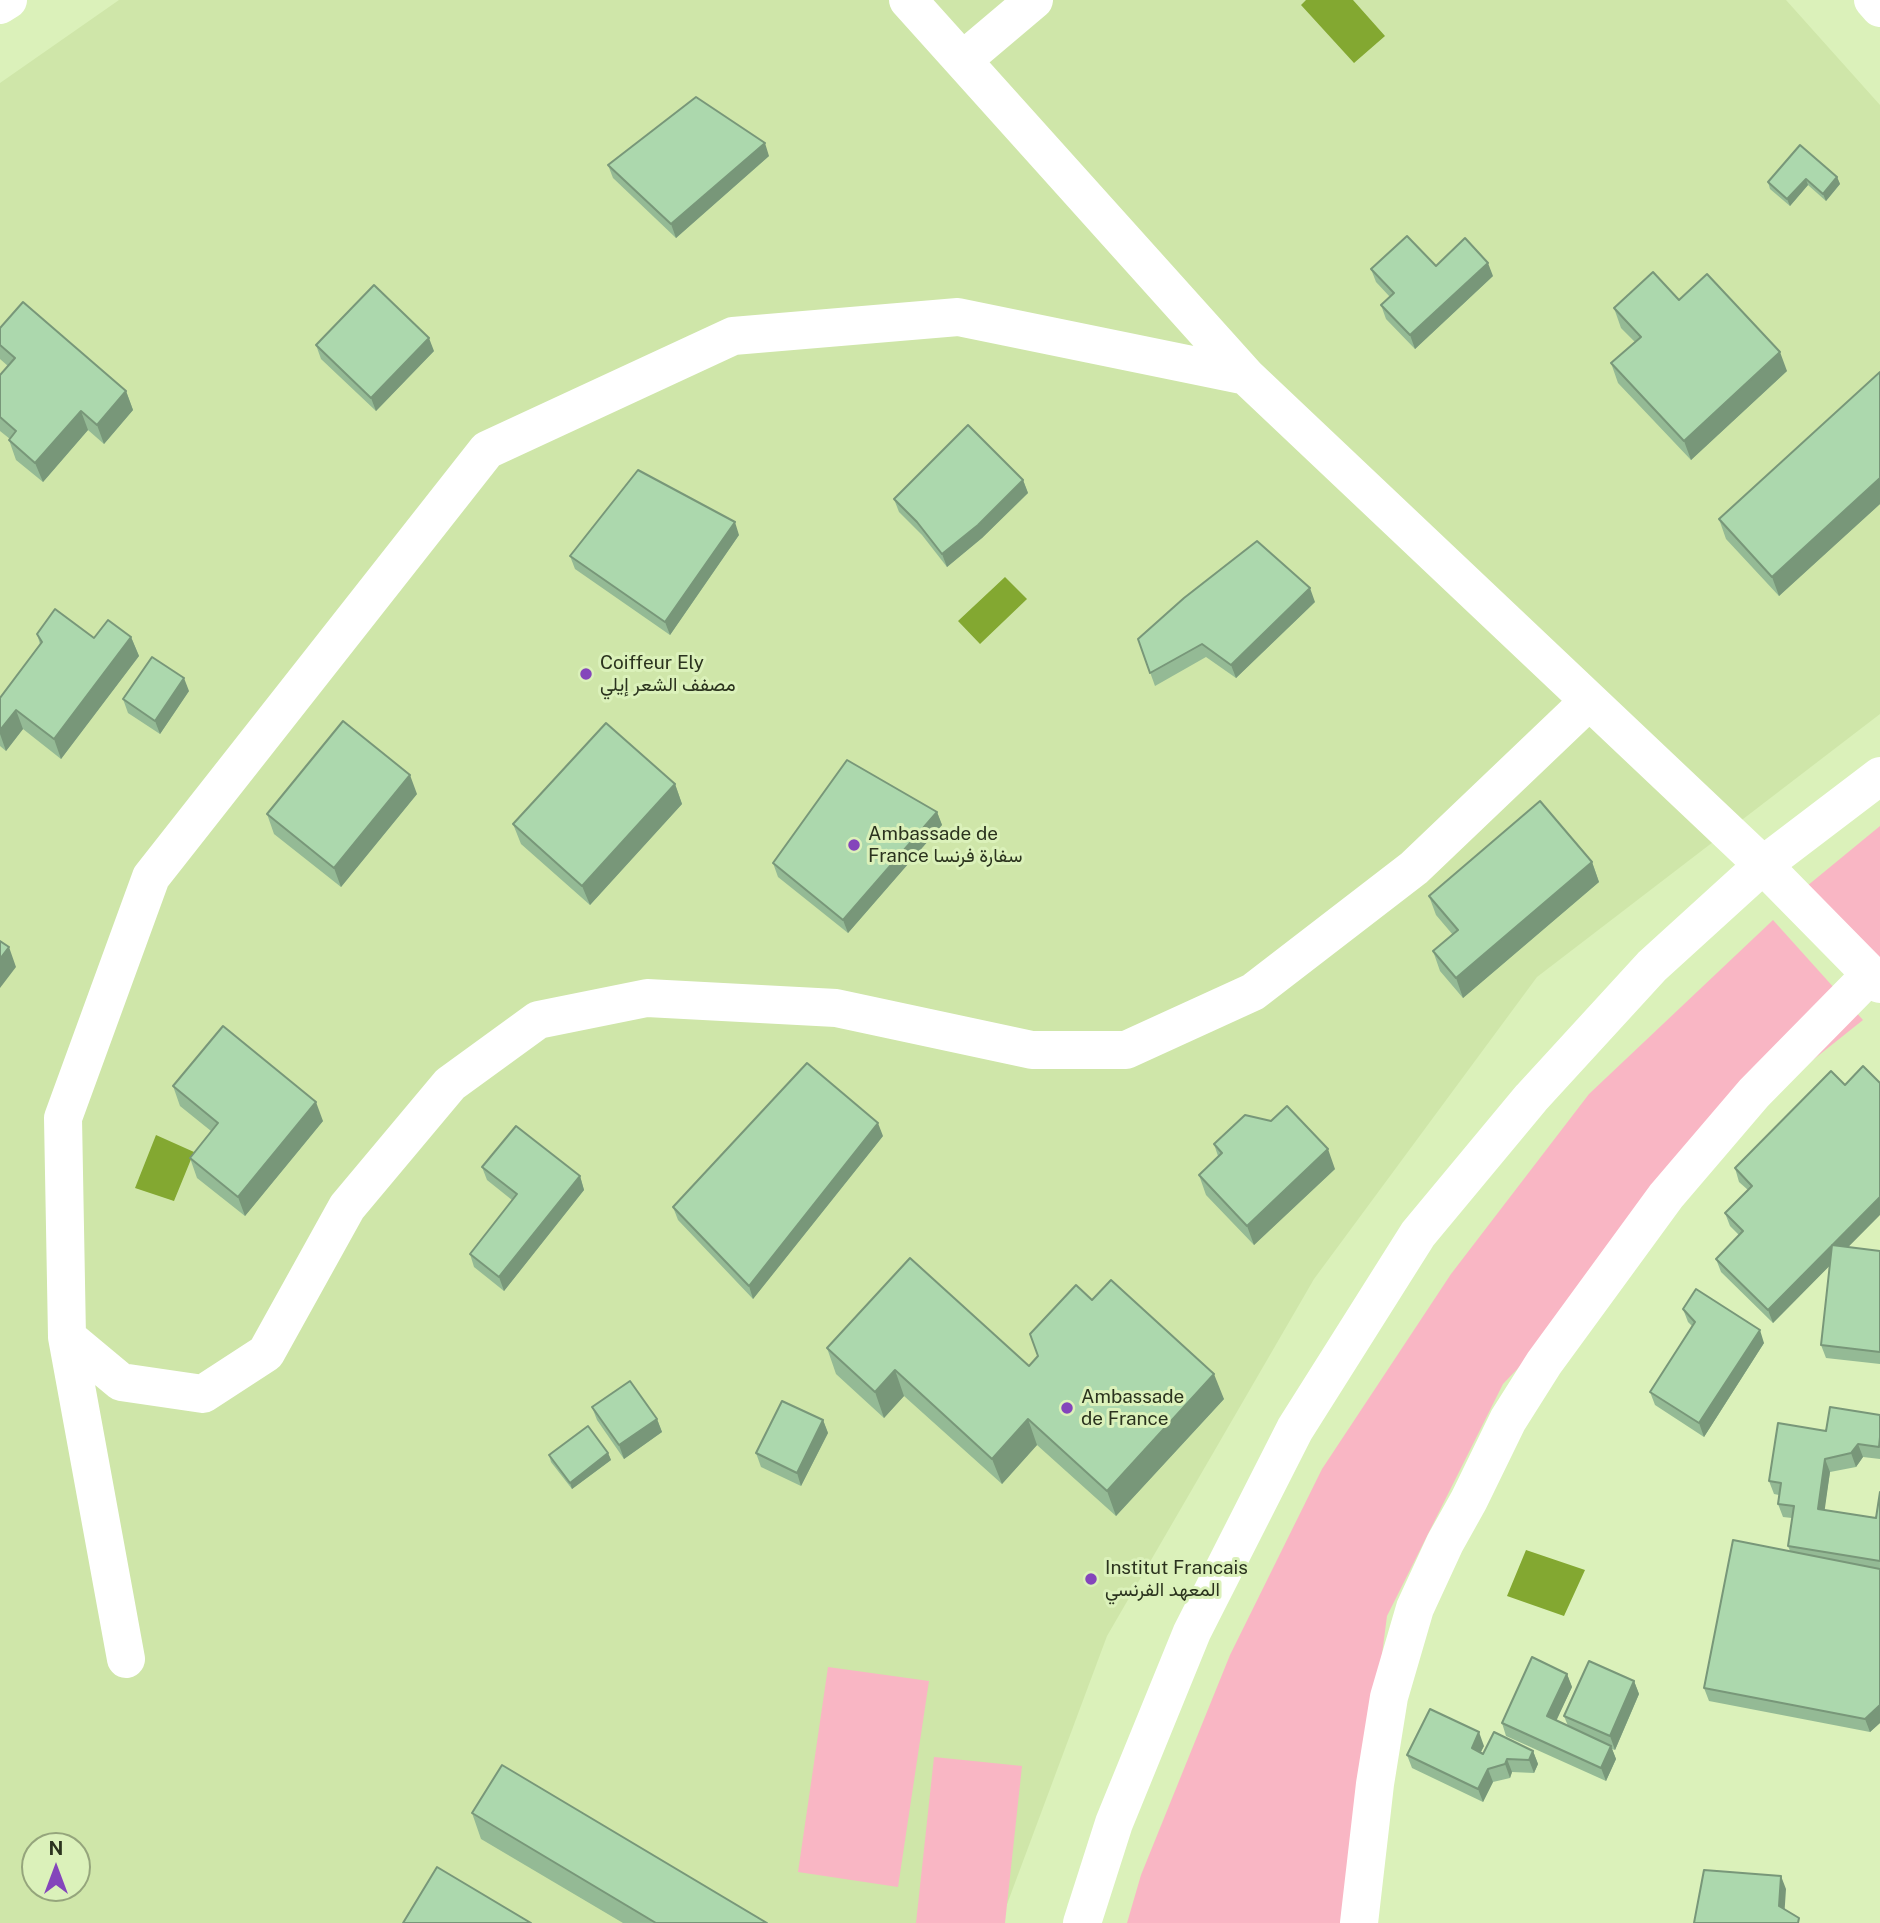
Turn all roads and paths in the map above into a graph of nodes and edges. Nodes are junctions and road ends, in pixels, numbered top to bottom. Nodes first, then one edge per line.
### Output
1 (8, 0) edge
2 (908, 0) edge
3 (1034, 0) edge
4 (1872, 0) edge
5 (0, 5) edge
6 (1880, 8) edge
7 (963, 60) junction
8 (1246, 376) junction
9 (1589, 701) junction
10 (1880, 776) edge
11 (1763, 865) junction
12 (1875, 980) edge
13 (67, 1338) junction
14 (126, 1659) dead end
15 (1082, 1923) edge
16 (1359, 1923) edge

1 - 5 street
2 - 7 street
3 - 7 street
4 - 6 street
7 - 8 street
8 - 9 street
8 - 13 street
9 - 11 street
9 - 13 street
10 - 11 street
11 - 12 street
11 - 15 street
12 - 16 street
13 - 14 street

